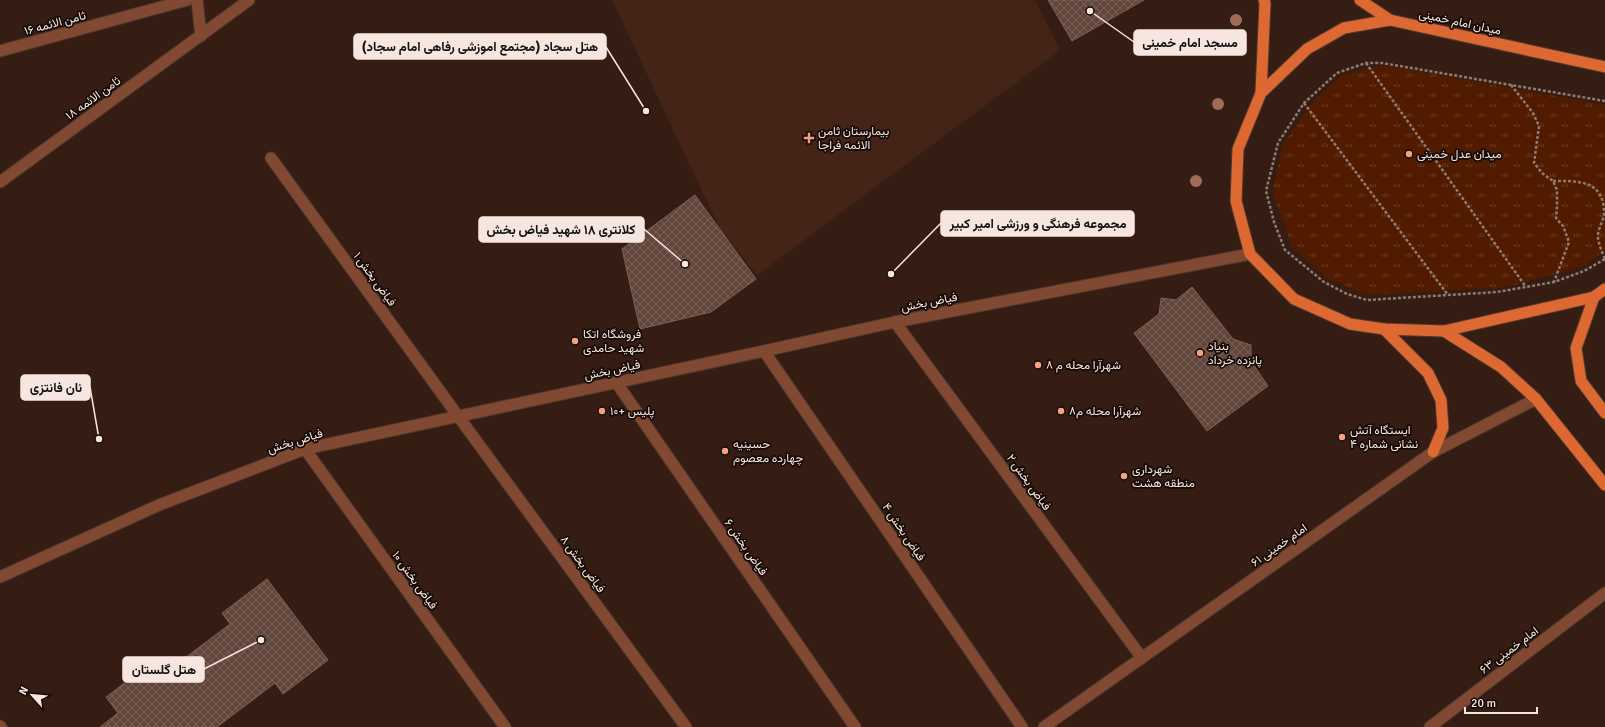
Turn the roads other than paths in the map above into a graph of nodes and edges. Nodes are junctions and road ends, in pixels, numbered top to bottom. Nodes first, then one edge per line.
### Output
1 (187, 0) edge
2 (197, 0) edge
3 (248, 0) edge
4 (1264, 0) edge
5 (1360, 0) edge
6 (1390, 20) junction
7 (201, 36) junction
8 (0, 52) edge
9 (1605, 67) edge
10 (1261, 93) junction
11 (271, 158) dead end
12 (0, 182) edge
13 (1250, 254) junction
14 (1605, 289) edge
15 (1594, 297) junction
16 (895, 322) junction
17 (1384, 329) junction
18 (1444, 331) junction
19 (764, 351) junction
20 (616, 382) junction
21 (1536, 399) junction
22 (1605, 413) edge
23 (458, 416) junction
24 (304, 449) junction
25 (1433, 452) junction
26 (1605, 484) edge
27 (0, 577) edge
28 (1605, 593) edge
29 (1142, 658) junction
30 (505, 727) edge
31 (686, 727) edge
32 (855, 727) edge
33 (1022, 727) edge
34 (1044, 727) edge
35 (1430, 727) edge

1 - 8 street, ثامن الائمه ۱۶
2 - 7 street
3 - 7 street, ثامن الائمه ۱۸
4 - 10 main road
5 - 6 main road
6 - 9 main road, میدان امام خمینی
6 - 10 main road, میدان امام خمینی
7 - 12 street, ثامن الائمه ۱۸
10 - 13 main road, میدان امام خمینی
11 - 23 street, فیاض بخش ۱
13 - 16 street, فیاض بخش
13 - 17 main road, میدان امام خمینی
14 - 15 main road, میدان امام خمینی
15 - 18 main road, میدان امام خمینی
15 - 22 main road
16 - 19 street, فیاض بخش
16 - 29 street, فیاض بخش ۲
17 - 18 main road, میدان امام خمینی
17 - 25 main road
18 - 21 main road
19 - 20 street, فیاض بخش
19 - 33 street, فیاض بخش ۴
20 - 23 street, فیاض بخش
20 - 32 street, فیاض بخش ۶
21 - 25 street, امام خمینی ۶۱
21 - 26 main road
23 - 24 street, فیاض بخش
23 - 31 street, فیاض بخش ۸
24 - 27 street, فیاض بخش
24 - 30 street, فیاض بخش ۱۰
25 - 29 street, امام خمینی ۶۱
28 - 35 street, امام خمینی ۶۳
29 - 34 street, امام خمینی ۶۱

